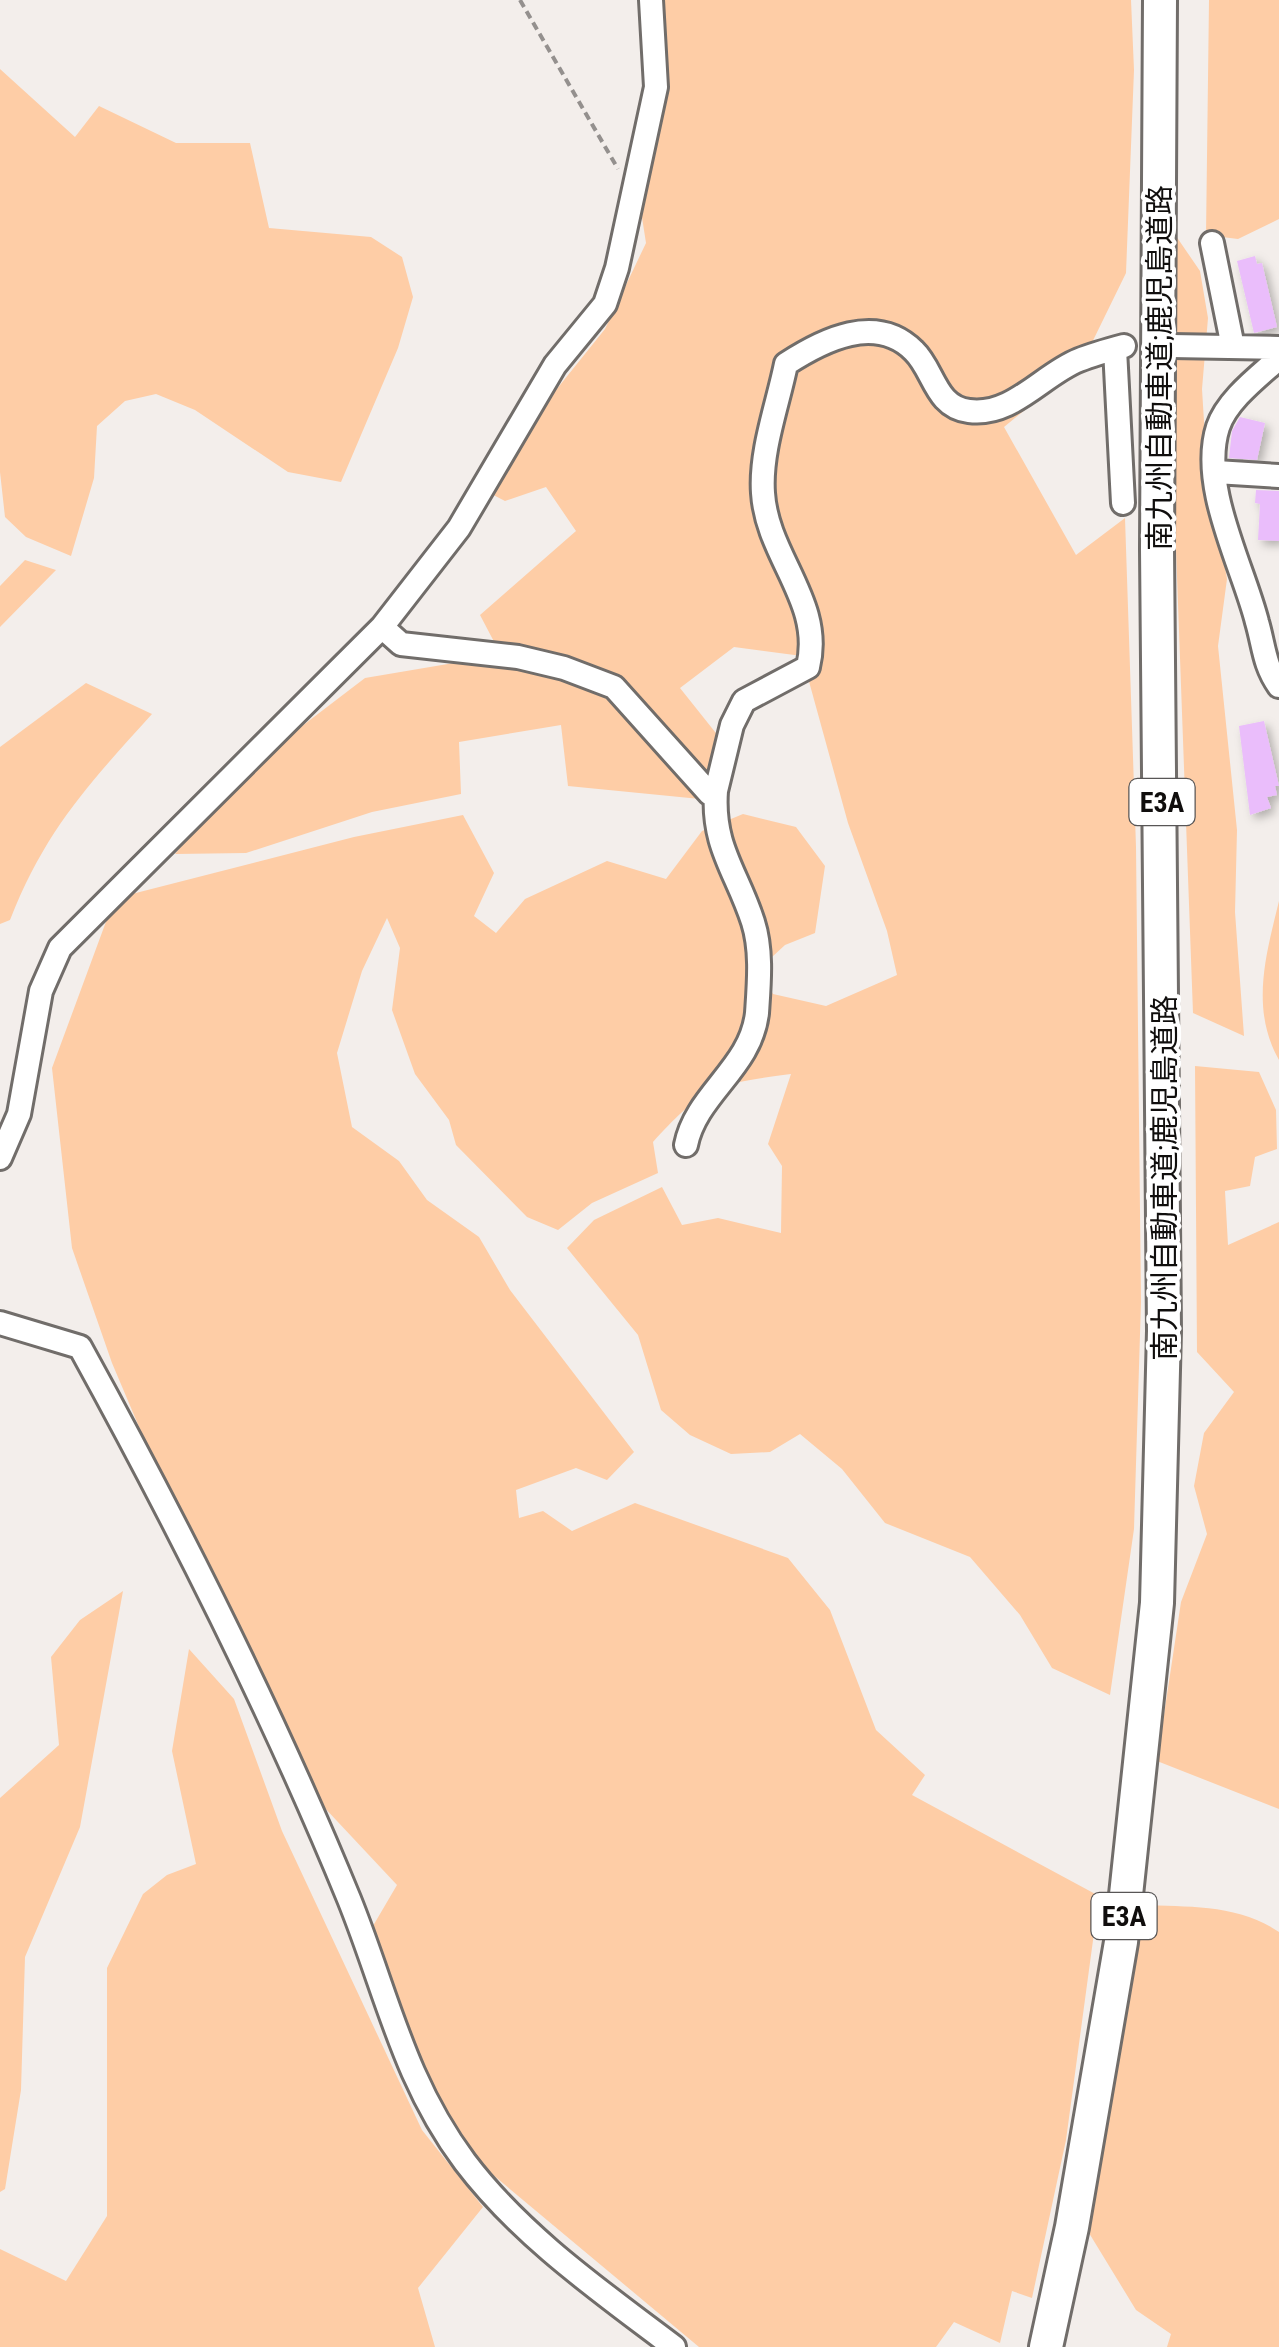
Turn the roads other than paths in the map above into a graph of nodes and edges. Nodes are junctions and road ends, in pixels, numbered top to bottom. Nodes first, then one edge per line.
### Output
1 (650, 0) edge
2 (1160, 0) edge
3 (1212, 243) dead end
4 (1171, 346) dead end
5 (1233, 348) junction
6 (1279, 348) edge
7 (1279, 358) edge
8 (1216, 472) junction
9 (1279, 476) edge
10 (1123, 503) dead end
11 (382, 627) junction
12 (1279, 686) edge
13 (716, 791) junction
14 (686, 1145) dead end
15 (0, 1158) edge
16 (0, 1323) edge
17 (674, 2347) edge
18 (1046, 2347) edge

1 - 11 street
2 - 18 highway, 南九州自動車道;鹿児島道路 / E3A
3 - 5 street
4 - 5 street
5 - 6 street
7 - 8 street
8 - 9 street
8 - 12 street
10 - 13 street
11 - 13 street
11 - 15 street
13 - 14 street
16 - 17 street

